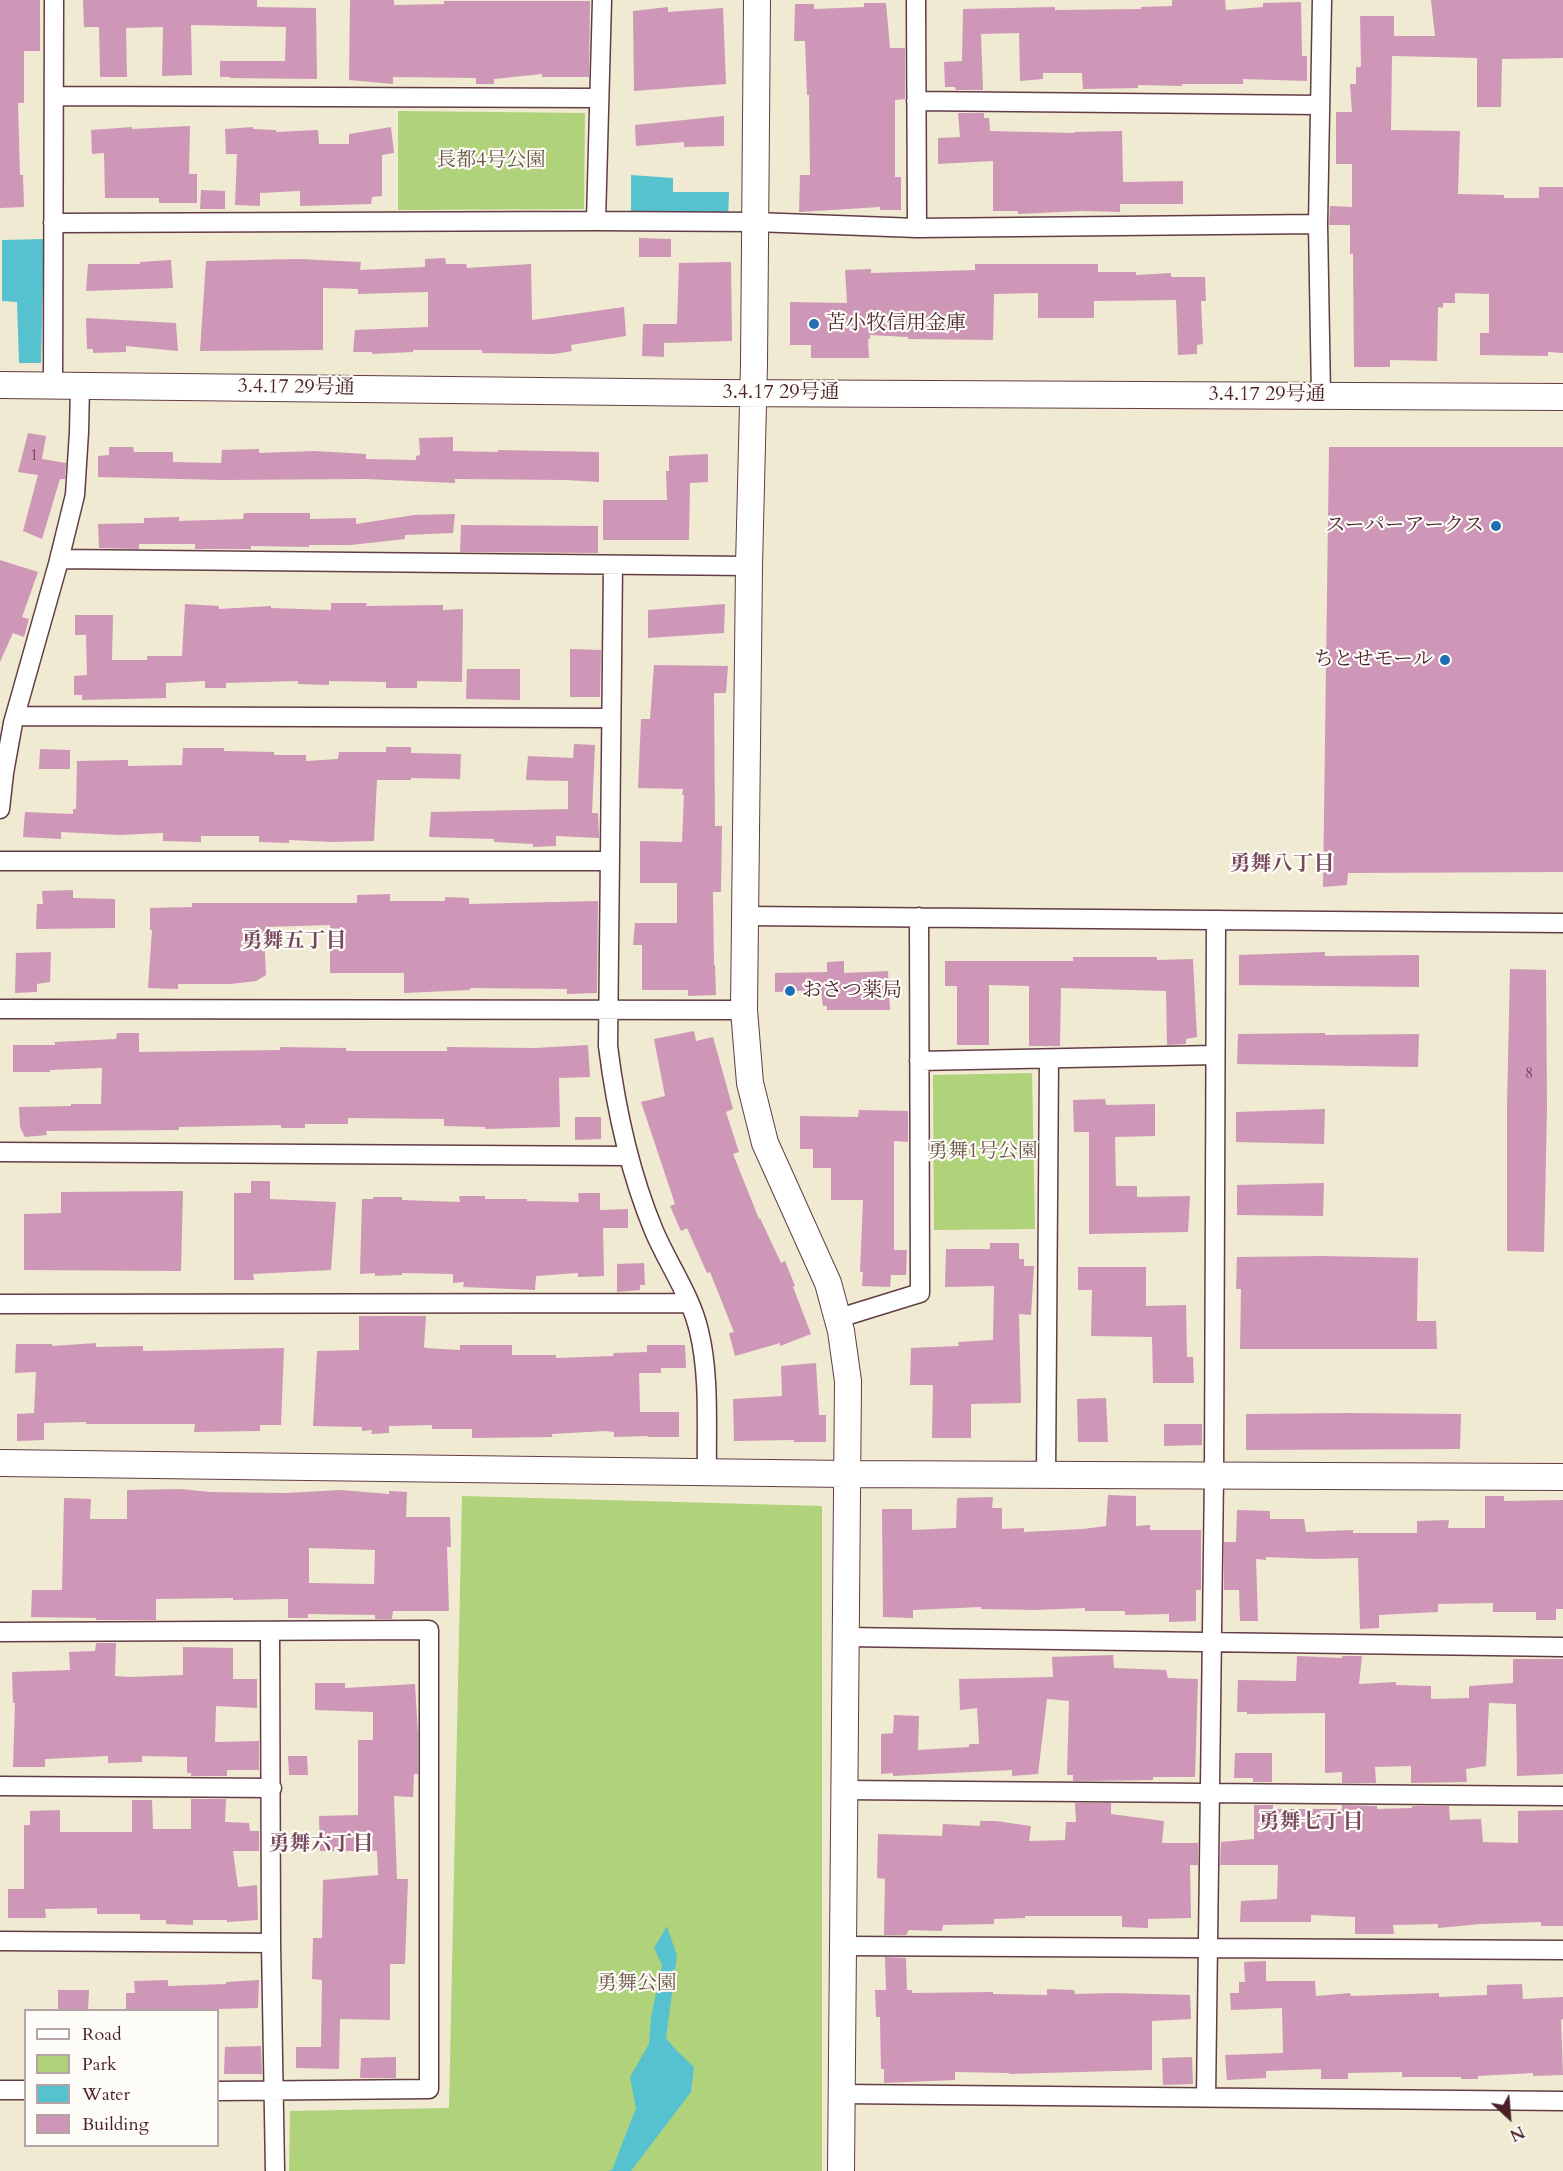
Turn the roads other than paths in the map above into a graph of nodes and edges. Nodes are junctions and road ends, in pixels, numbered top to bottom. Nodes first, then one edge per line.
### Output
1 (54, 0) edge
2 (602, 0) edge
3 (757, 0) edge
4 (916, 0) edge
5 (1322, 0) edge
6 (54, 96) junction
7 (600, 98) junction
8 (916, 101) junction
9 (1320, 105) junction
10 (596, 221) junction
11 (755, 222) junction
12 (53, 223) junction
13 (1318, 224) junction
14 (917, 228) junction
15 (0, 385) edge
16 (53, 386) junction
17 (80, 386) junction
18 (753, 392) junction
19 (1321, 395) junction
20 (1563, 397) edge
21 (60, 559) junction
22 (613, 565) junction
23 (749, 566) junction
24 (15, 716) junction
25 (611, 718) junction
26 (0, 808) edge
27 (0, 861) edge
28 (609, 861) junction
29 (745, 916) junction
30 (919, 917) junction
31 (1216, 920) junction
32 (1563, 923) edge
33 (0, 1009) edge
34 (608, 1010) junction
35 (744, 1010) junction
36 (1215, 1055) junction
37 (1049, 1059) junction
38 (919, 1061) junction
39 (0, 1152) edge
40 (627, 1156) junction
41 (689, 1303) junction
42 (0, 1304) edge
43 (839, 1318) junction
44 (0, 1463) edge
45 (707, 1472) junction
46 (847, 1474) junction
47 (1046, 1474) junction
48 (1214, 1474) junction
49 (1563, 1477) edge
50 (270, 1631) junction
51 (0, 1632) edge
52 (846, 1637) junction
53 (1212, 1643) junction
54 (1563, 1647) edge
55 (0, 1786) edge
56 (272, 1788) junction
57 (844, 1790) junction
58 (1210, 1794) junction
59 (1563, 1796) edge
60 (0, 1941) edge
61 (272, 1943) junction
62 (843, 1946) junction
63 (1208, 1947) junction
64 (1563, 1950) edge
65 (0, 2090) edge
66 (24, 2090) edge
67 (219, 2091) edge
68 (274, 2091) junction
69 (842, 2094) junction
70 (1206, 2097) junction
71 (1563, 2101) edge
72 (275, 2171) edge
73 (841, 2171) edge

1 - 6 street
2 - 7 street
3 - 11 street
4 - 8 street
5 - 9 street
6 - 7 street
6 - 12 street
7 - 10 street
8 - 9 street
8 - 14 street
9 - 13 street
10 - 11 street
10 - 12 street
11 - 14 street
11 - 18 street
12 - 16 street
13 - 14 street
13 - 19 street
15 - 16 street, 3.4.17 29号通
16 - 17 street, 3.4.17 29号通
17 - 18 street, 3.4.17 29号通
17 - 21 street
18 - 19 street, 3.4.17 29号通
18 - 23 street
19 - 20 street, 3.4.17 29号通
21 - 22 street
21 - 24 street
22 - 23 street
22 - 25 street
23 - 29 street
24 - 25 street
24 - 26 street
25 - 28 street
27 - 28 street
28 - 34 street
29 - 30 street
29 - 35 street
30 - 31 street
30 - 38 street
31 - 32 street
31 - 36 street
33 - 34 street
34 - 35 street
34 - 40 street
35 - 43 street
36 - 37 street
36 - 48 street
37 - 38 street
37 - 47 street
38 - 43 street
39 - 40 street
40 - 41 street
41 - 42 street
41 - 45 street
43 - 46 street
44 - 45 street
45 - 46 street
46 - 47 street
46 - 52 street
47 - 48 street
48 - 49 street
48 - 53 street
50 - 51 street
50 - 56 street
50 - 68 street
52 - 53 street
52 - 57 street
53 - 54 street
53 - 58 street
55 - 56 street
56 - 61 street
57 - 58 street
57 - 62 street
58 - 59 street
58 - 63 street
60 - 61 street
61 - 68 street
62 - 63 street
62 - 69 street
63 - 64 street
63 - 70 street
65 - 66 street
67 - 68 street
68 - 72 street
69 - 70 street
69 - 73 street
70 - 71 street

